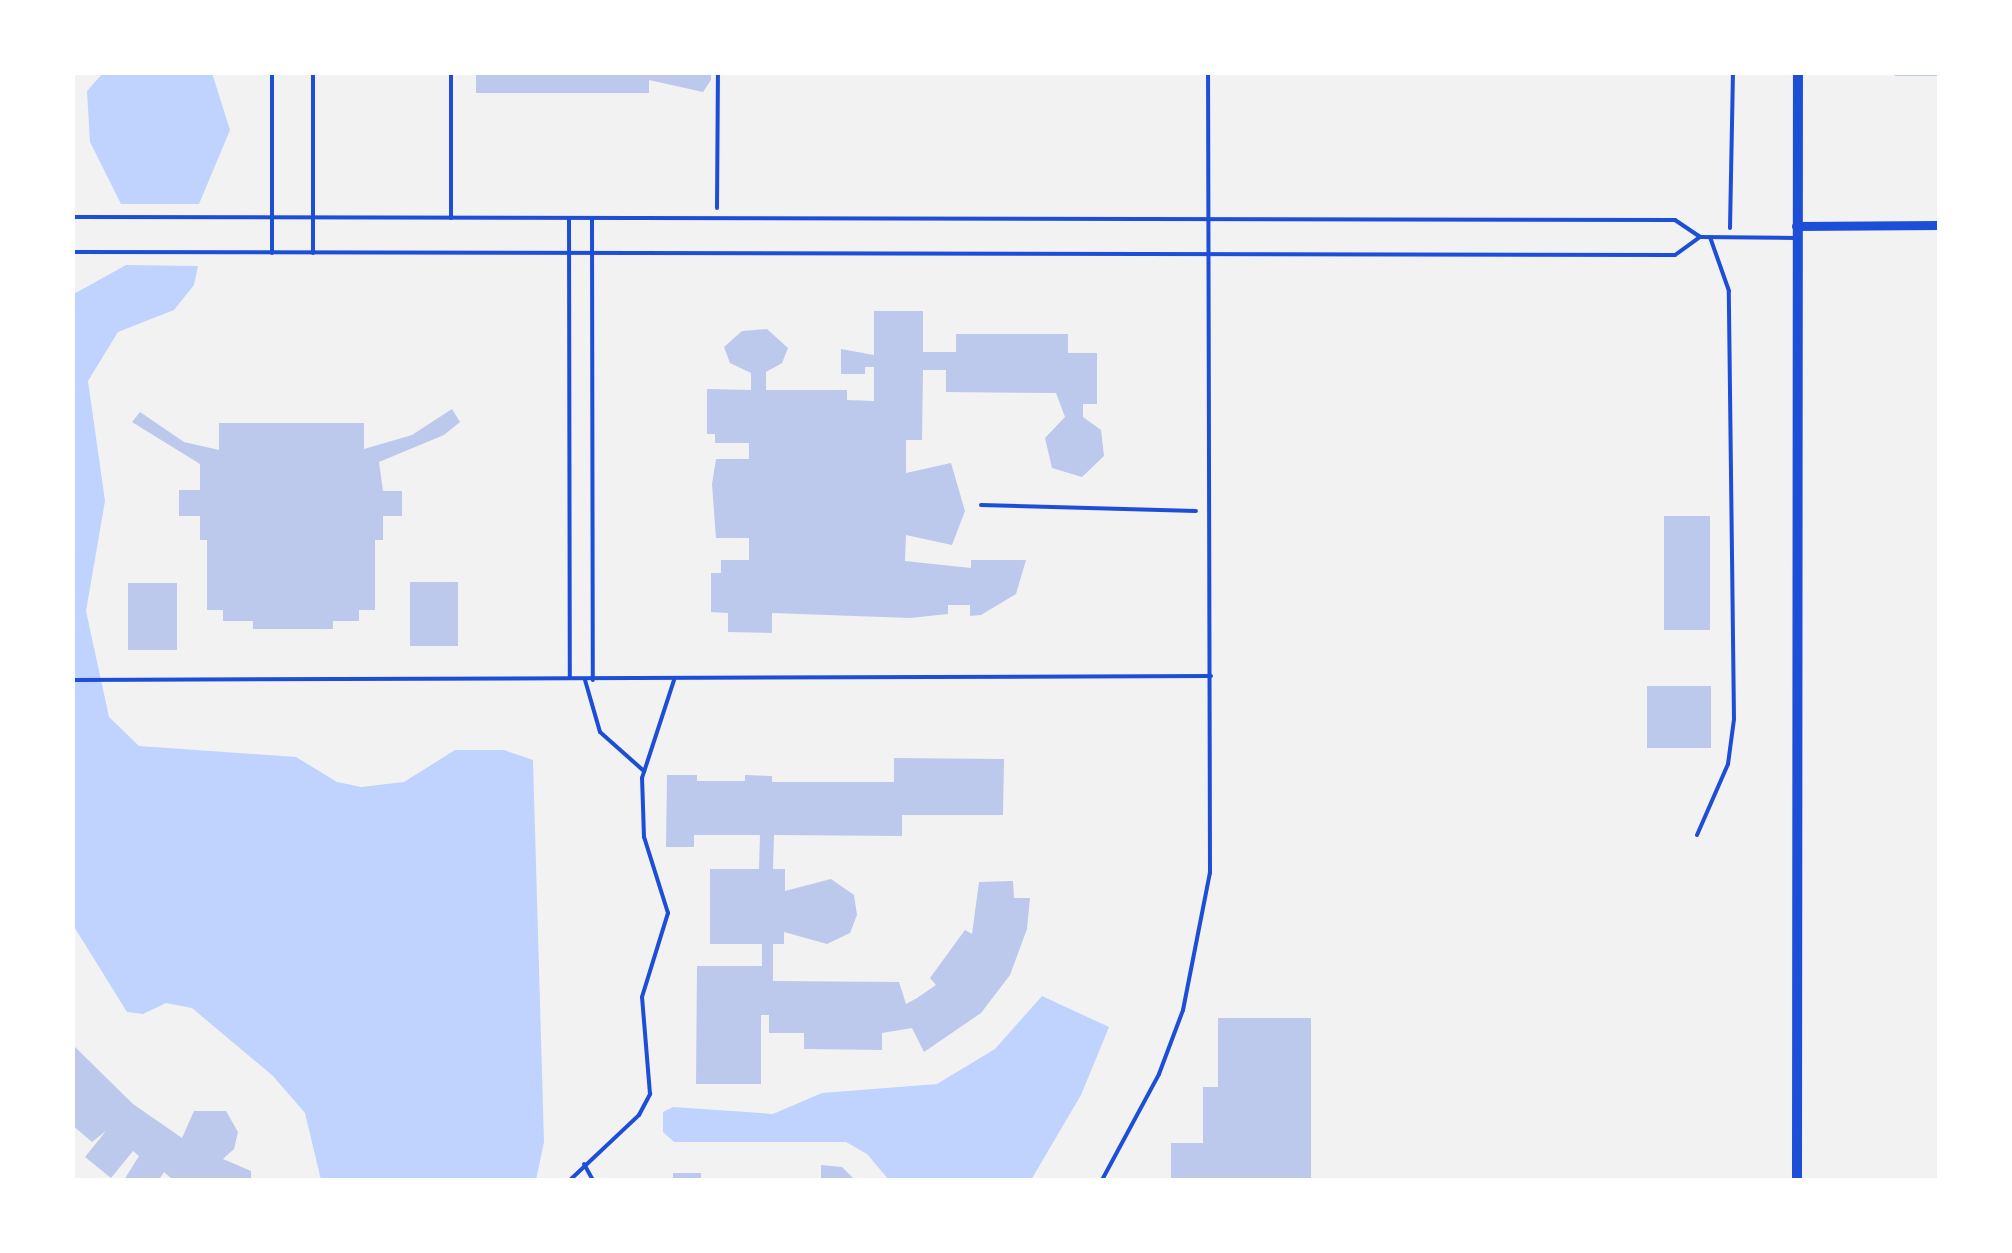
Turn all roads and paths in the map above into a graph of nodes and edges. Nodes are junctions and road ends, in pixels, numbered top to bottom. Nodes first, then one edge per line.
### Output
1 (272, 72) edge
2 (313, 72) edge
3 (451, 72) edge
4 (718, 72) edge
5 (1208, 72) edge
6 (1733, 72) edge
7 (1798, 72) edge
8 (72, 217) edge
9 (272, 218) junction
10 (313, 218) junction
11 (451, 218) junction
12 (569, 218) junction
13 (592, 218) junction
14 (717, 218) junction
15 (1209, 219) junction
16 (1940, 225) edge
17 (1796, 232) junction
18 (1700, 237) junction
19 (1710, 237) junction
20 (1729, 237) junction
21 (72, 252) edge
22 (272, 253) junction
23 (312, 253) junction
24 (569, 253) junction
25 (592, 253) junction
26 (1209, 254) junction
27 (981, 505) dead end
28 (1210, 512) junction
29 (1211, 676) junction
30 (72, 680) edge
31 (570, 680) junction
32 (585, 680) junction
33 (593, 680) junction
34 (674, 680) junction
35 (644, 771) junction
36 (1697, 835) dead end
37 (584, 1164) junction
38 (570, 1180) edge
39 (593, 1180) edge
40 (1102, 1180) edge
41 (1798, 1180) edge

1 - 9 lane
2 - 10 lane
3 - 11 lane
4 - 14 path
5 - 15 lane
6 - 20 path
7 - 17 street
8 - 9 lane
9 - 10 lane
9 - 22 lane
10 - 11 lane
10 - 23 lane
11 - 12 lane
12 - 13 lane
12 - 24 lane
13 - 14 lane
13 - 25 lane
14 - 15 lane
15 - 18 lane
15 - 26 lane
16 - 17 street
17 - 20 lane
17 - 41 street
18 - 19 lane
18 - 26 lane
19 - 20 lane
19 - 36 lane
21 - 22 lane
22 - 23 lane
23 - 24 lane
24 - 25 lane
24 - 31 lane
25 - 26 lane
25 - 33 lane
26 - 28 lane
27 - 28 path
28 - 29 lane
29 - 34 lane
29 - 40 lane
30 - 31 lane
31 - 32 lane
32 - 33 lane
32 - 35 lane
33 - 34 lane
34 - 35 lane
35 - 37 lane
37 - 38 lane
37 - 39 lane

